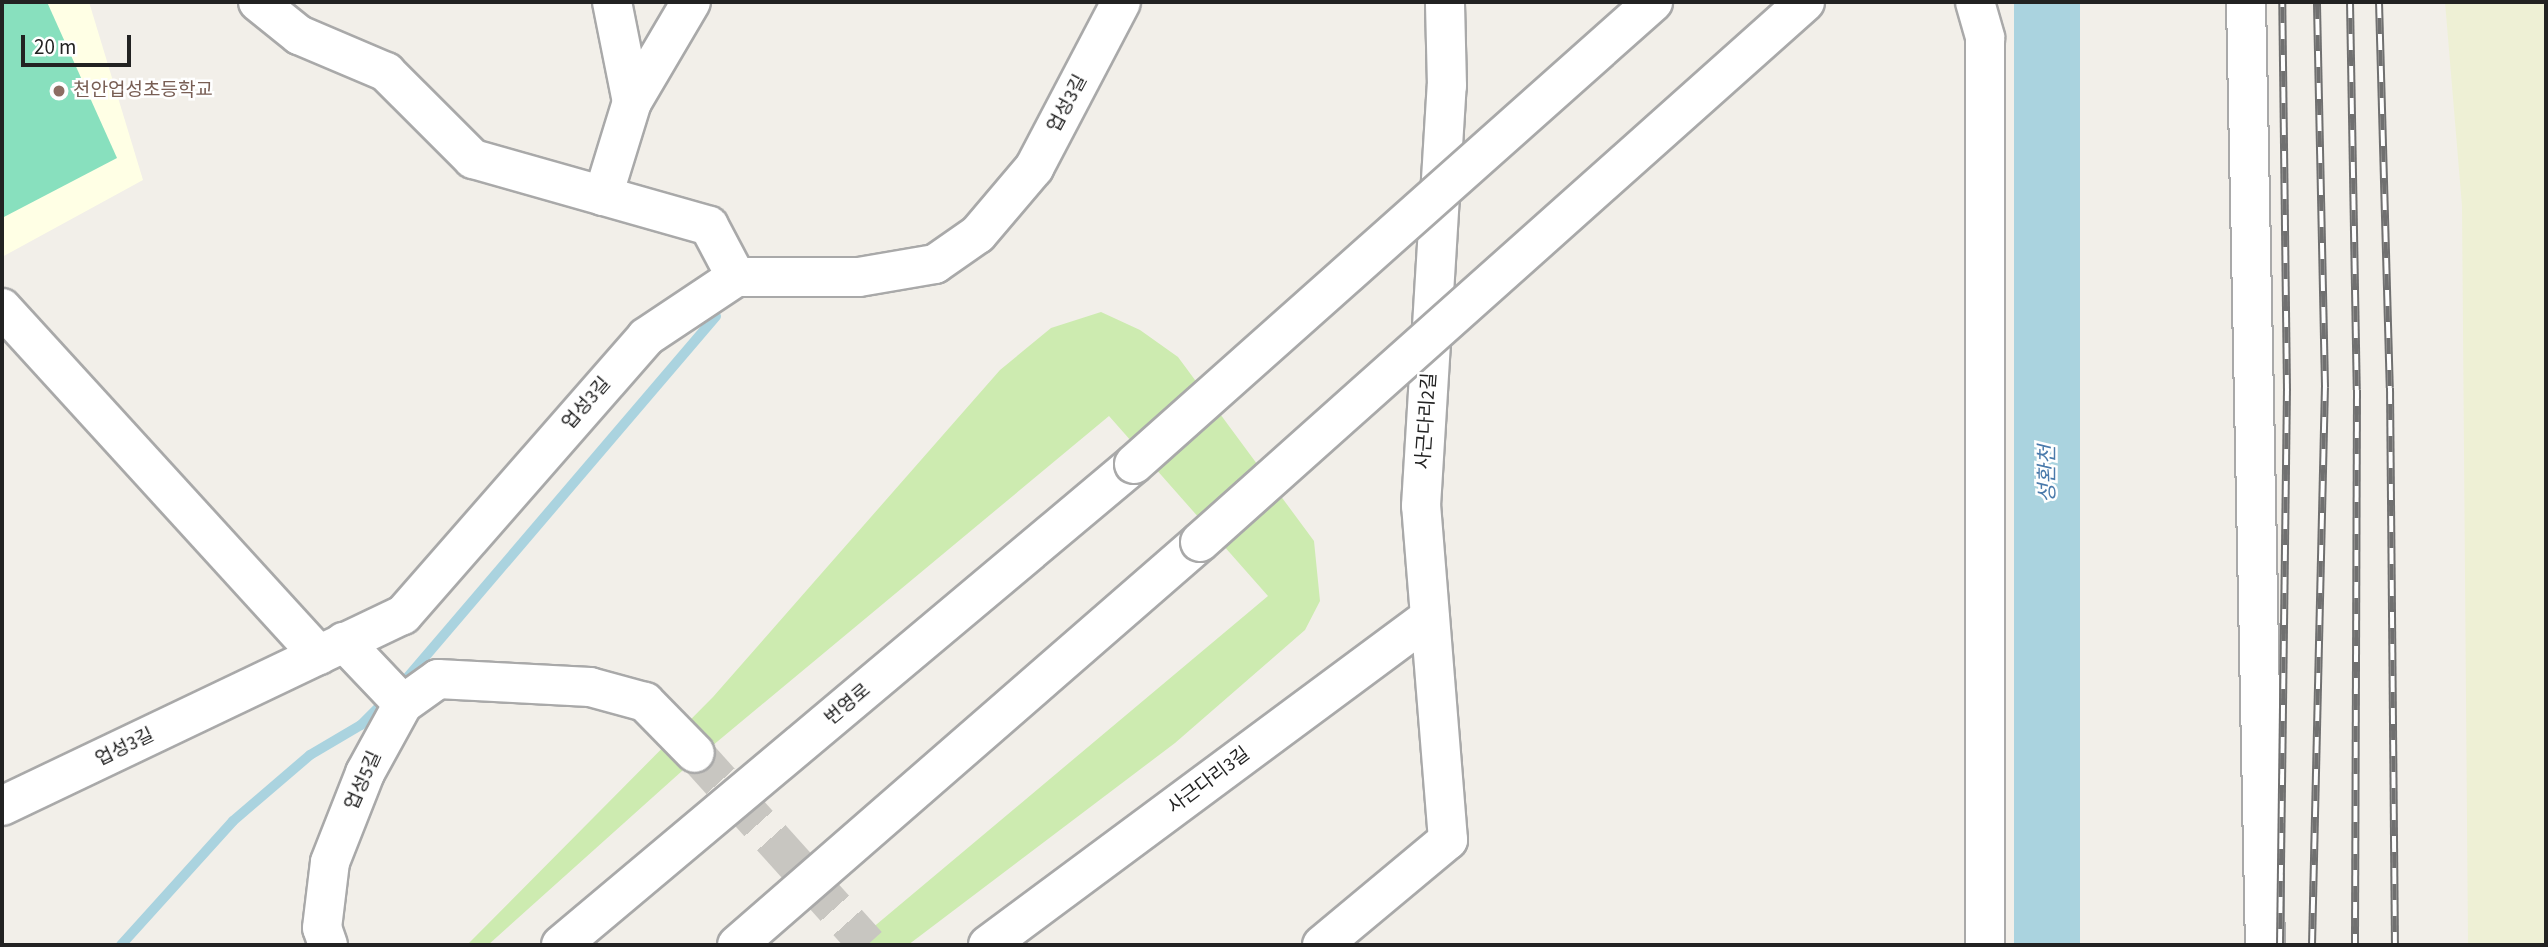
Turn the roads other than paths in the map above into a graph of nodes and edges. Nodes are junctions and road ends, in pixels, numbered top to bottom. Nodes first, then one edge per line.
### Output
1 (258, 2) edge
2 (611, 2) edge
3 (691, 2) edge
4 (1121, 2) edge
5 (1445, 2) edge
6 (1653, 2) edge
7 (1805, 2) edge
8 (1975, 2) edge
9 (2246, 2) edge
10 (632, 102) junction
11 (603, 196) junction
12 (736, 277) junction
13 (2, 307) edge
14 (1430, 617) junction
15 (342, 653) junction
16 (400, 700) junction
17 (695, 753) tunnel mouth
18 (2, 806) edge
19 (328, 945) edge
20 (561, 945) edge
21 (737, 945) edge
22 (988, 945) edge
23 (1322, 945) edge
24 (1985, 945) edge
25 (2265, 945) edge

1 - 11 street
2 - 10 street
3 - 10 street
4 - 12 street, 업성3길
5 - 14 street, 사근다리2길
6 - 20 street, 번영로, bridge
7 - 21 street, bridge
8 - 24 street
9 - 25 street
10 - 11 street
11 - 12 street
12 - 15 street, 업성3길
13 - 15 street
14 - 22 street, 사근다리3길
14 - 23 street, 사근다리2길
15 - 16 street
15 - 18 street, 업성3길
16 - 17 street
16 - 19 street, 업성5길

